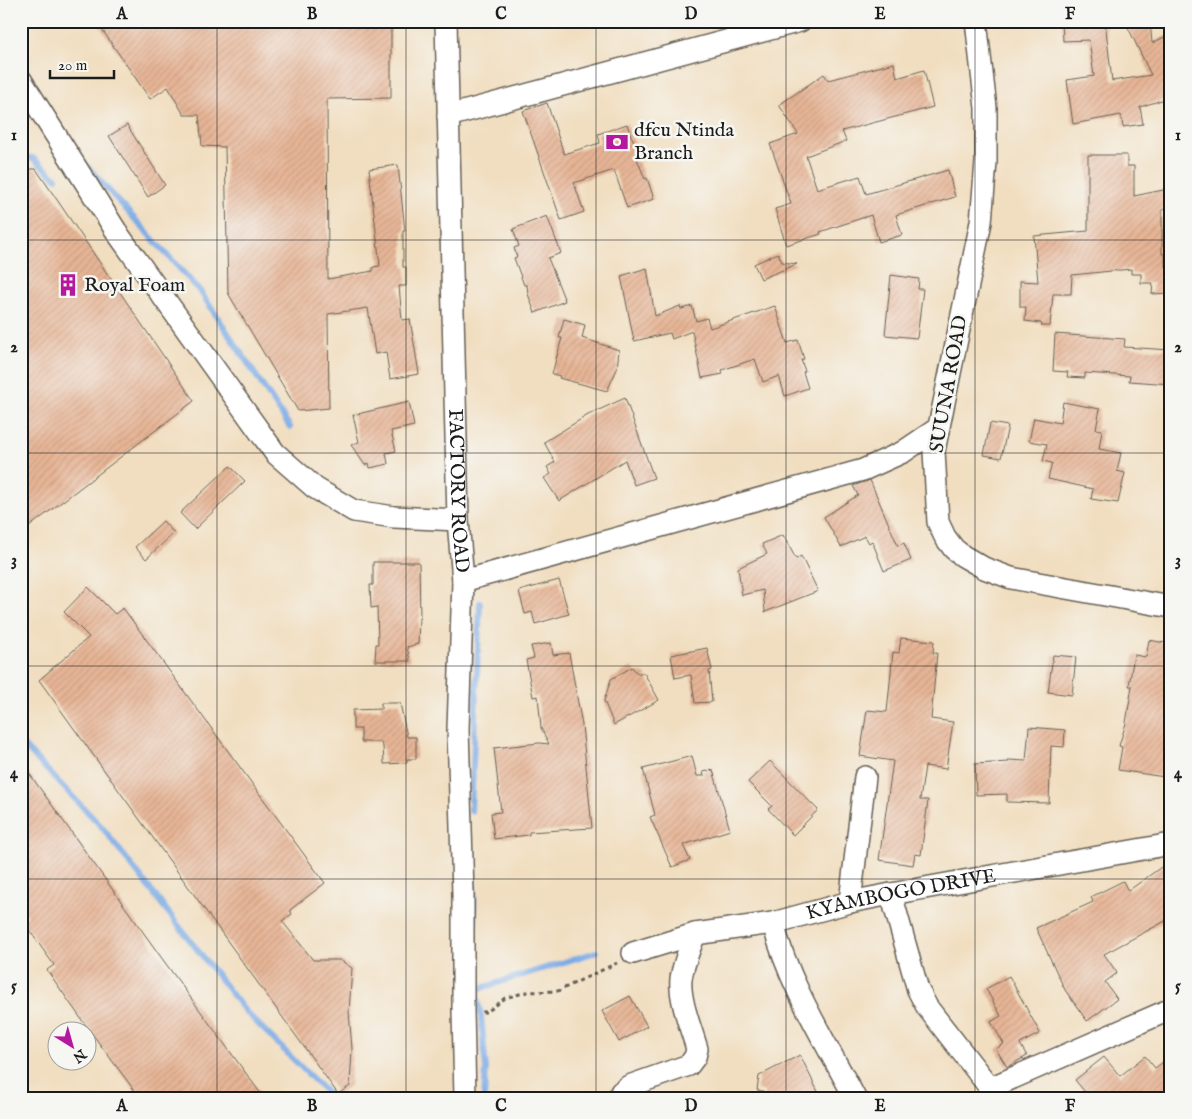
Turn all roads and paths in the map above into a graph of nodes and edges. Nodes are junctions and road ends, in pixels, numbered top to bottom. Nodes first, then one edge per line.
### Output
1 (446, 21) edge
2 (800, 21) edge
3 (976, 21) edge
4 (22, 84) edge
5 (448, 116) junction
6 (937, 429) junction
7 (458, 520) junction
8 (464, 581) junction
9 (1171, 607) edge
10 (865, 777) dead end
11 (1171, 844) edge
12 (891, 894) junction
13 (850, 902) junction
14 (773, 923) junction
15 (695, 934) junction
16 (633, 954) joint
17 (1171, 1009) edge
18 (487, 1012) dead end
19 (994, 1093) edge
20 (465, 1098) edge
21 (620, 1098) edge
22 (855, 1098) edge

1 - 5 street, FACTORY ROAD
2 - 5 street
3 - 6 street, SUUNA ROAD
4 - 7 street
5 - 7 street, FACTORY ROAD
6 - 8 street, FACTORY ROAD
6 - 9 street, SUUNA ROAD
7 - 8 street, FACTORY ROAD
8 - 20 street
10 - 13 street
11 - 12 street, KYAMBOGO DRIVE
12 - 13 street, KYAMBOGO DRIVE
12 - 19 street
13 - 14 street, KYAMBOGO DRIVE
14 - 15 street, KYAMBOGO DRIVE
14 - 22 street
15 - 16 street, KYAMBOGO DRIVE
15 - 21 street
16 - 18 path
17 - 19 street

